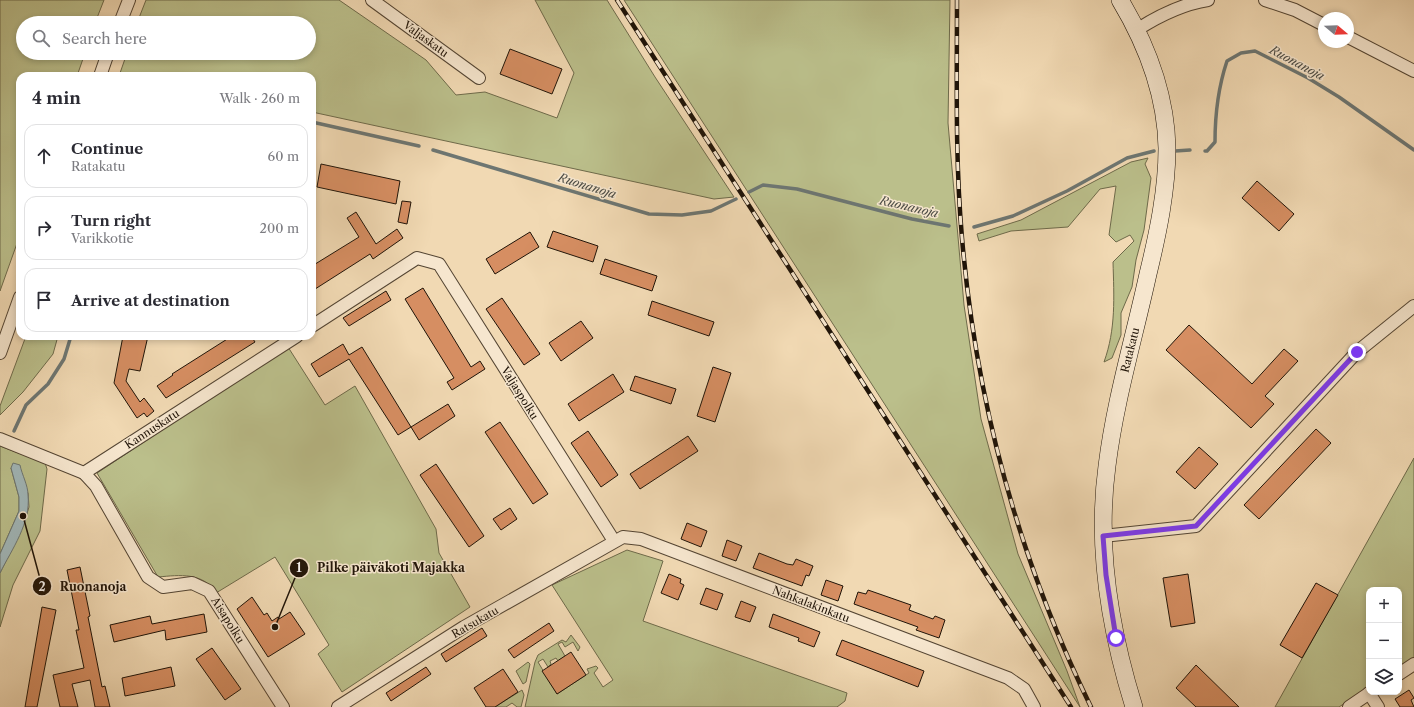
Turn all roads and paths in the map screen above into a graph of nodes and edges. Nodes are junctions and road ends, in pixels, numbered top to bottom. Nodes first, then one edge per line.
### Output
1 (129, 0) edge
2 (372, 0) edge
3 (1120, 0) edge
4 (1208, 0) edge
5 (1265, 0) edge
6 (123, 16) edge
7 (1318, 22) edge
8 (1138, 29) junction
9 (1354, 40) edge
10 (106, 60) edge
11 (1414, 71) edge
12 (101, 72) edge
13 (479, 78) dead end
14 (1414, 306) edge
15 (16, 308) edge
16 (316, 323) edge
17 (291, 340) edge
18 (0, 353) edge
19 (0, 439) edge
20 (84, 473) junction
21 (1103, 536) junction
22 (614, 541) junction
23 (1414, 664) edge
24 (1402, 672) edge
25 (1367, 695) edge
26 (1371, 695) edge
27 (283, 707) edge
28 (338, 707) edge
29 (1034, 707) edge
30 (1134, 707) edge
31 (1349, 707) edge
32 (1378, 707) edge

1 - 6 street
2 - 13 street, Valjaskatu
3 - 8 main road, Ratakatu
4 - 8 street
5 - 7 street
8 - 21 main road, Ratakatu
9 - 11 street
10 - 12 street
14 - 21 street
15 - 18 street
16 - 22 street, Valjaspolku
17 - 20 street, Kannuskatu
19 - 20 street
20 - 27 street, Aisapolku
21 - 30 main road, Ratakatu
22 - 28 street, Ratsukatu
22 - 29 street, Nahkalakinkatu
23 - 24 street
25 - 31 street
26 - 32 street

